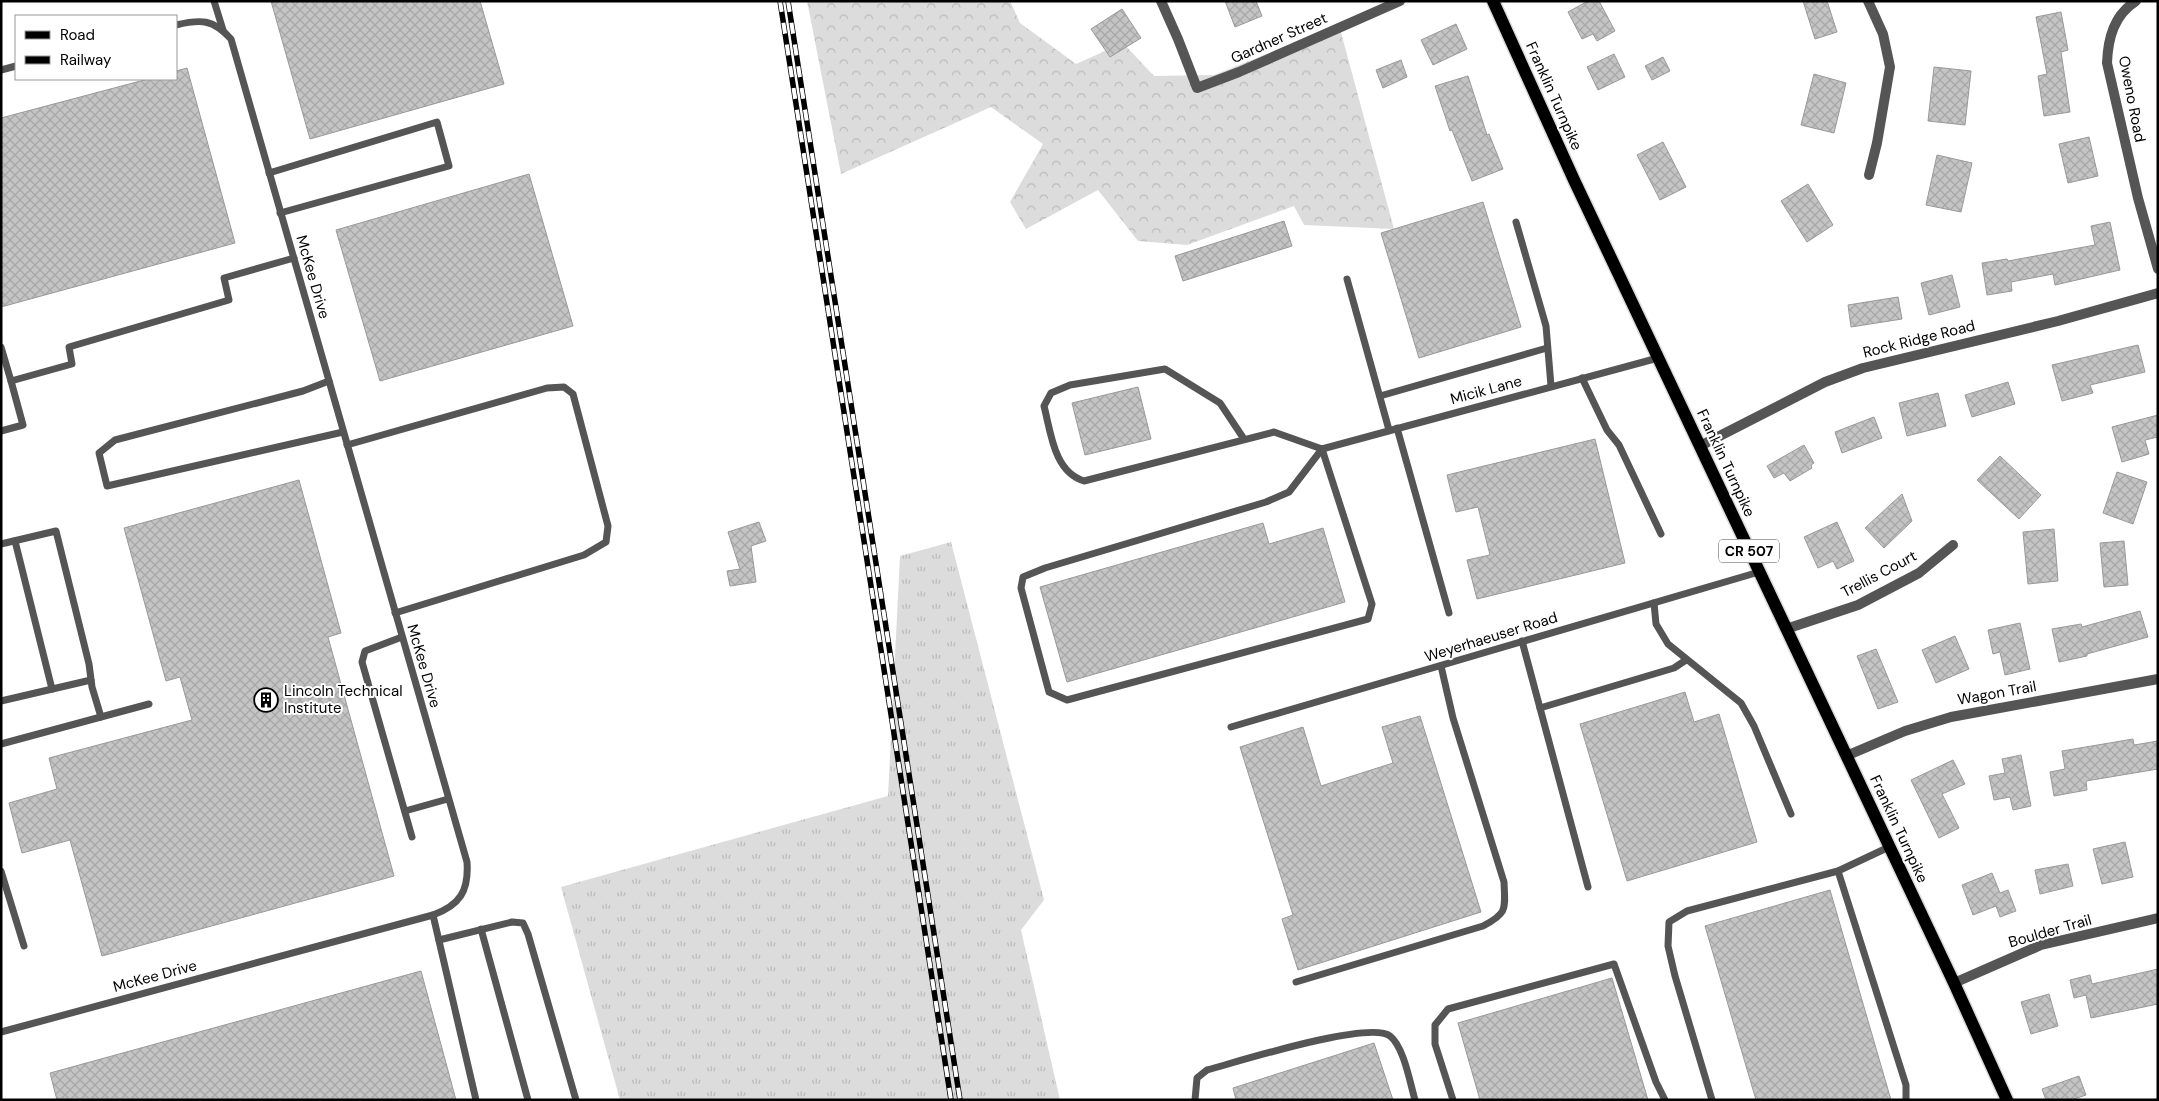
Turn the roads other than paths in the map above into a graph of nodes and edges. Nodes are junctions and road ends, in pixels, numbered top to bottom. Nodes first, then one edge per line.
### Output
1 (214, 1) edge
2 (1161, 1) edge
3 (1400, 1) edge
4 (1493, 1) edge
5 (1868, 1) edge
6 (2136, 1) edge
7 (178, 25) edge
8 (223, 30) junction
9 (15, 66) edge
10 (1, 70) edge
11 (269, 173) junction
12 (1869, 175) dead end
13 (280, 213) junction
14 (1516, 222) dead end
15 (294, 258) junction
16 (2158, 269) edge
17 (1348, 279) dead end
18 (2158, 293) edge
19 (1, 347) edge
20 (1547, 348) junction
21 (1658, 358) junction
22 (1582, 378) junction
23 (328, 381) junction
24 (11, 382) junction
25 (1551, 386) junction
26 (1380, 396) junction
27 (1397, 428) junction
28 (1389, 430) junction
29 (1, 431) edge
30 (343, 432) junction
31 (1244, 439) junction
32 (347, 444) junction
33 (1700, 446) junction
34 (1322, 449) junction
35 (1661, 534) dead end
36 (15, 541) junction
37 (1, 544) edge
38 (1953, 545) dead end
39 (1759, 572) junction
40 (1654, 603) junction
41 (395, 613) junction
42 (1449, 613) dead end
43 (1786, 629) junction
44 (402, 637) junction
45 (1522, 641) junction
46 (1686, 660) junction
47 (1441, 666) junction
48 (91, 680) junction
49 (2158, 680) edge
50 (52, 689) junction
51 (1, 701) edge
52 (150, 704) dead end
53 (1540, 708) junction
54 (101, 716) junction
55 (1231, 728) dead end
56 (1, 744) edge
57 (1846, 756) junction
58 (448, 799) junction
59 (405, 811) junction
60 (1790, 814) dead end
61 (412, 836) dead end
62 (1889, 847) junction
63 (1, 871) edge
64 (1838, 871) junction
65 (1588, 888) dead end
66 (433, 915) junction
67 (2158, 918) edge
68 (481, 929) junction
69 (438, 940) junction
70 (24, 946) dead end
71 (1296, 982) dead end
72 (1954, 982) junction
73 (1, 1032) edge
74 (476, 1100) edge
75 (528, 1100) edge
76 (576, 1100) edge
77 (1195, 1100) edge
78 (1415, 1100) edge
79 (1453, 1100) edge
80 (1665, 1100) edge
81 (1712, 1100) edge
82 (1906, 1100) edge
83 (2007, 1100) edge

1 - 8 lane, McKee Drive
2 - 3 street, Gardner Street
4 - 21 main road, Franklin Turnpike / CR 507
5 - 12 street
6 - 16 street, Oweno Road
7 - 8 lane
8 - 11 lane, McKee Drive
9 - 10 lane
11 - 13 lane, McKee Drive
11 - 13 lane
13 - 15 lane, McKee Drive
14 - 20 lane
15 - 23 lane, McKee Drive
15 - 24 lane
17 - 26 lane
18 - 33 street, Rock Ridge Road
19 - 24 lane
20 - 25 lane
20 - 26 lane
21 - 22 lane, Micik Lane
21 - 33 main road, Franklin Turnpike / CR 507
22 - 25 lane, Micik Lane
22 - 35 lane
23 - 30 lane, McKee Drive
23 - 30 lane
24 - 29 lane
25 - 27 lane, Micik Lane
26 - 28 lane
27 - 28 lane, Micik Lane
27 - 42 lane
28 - 34 lane, Micik Lane
30 - 32 lane, McKee Drive
31 - 31 lane
31 - 34 lane
32 - 41 lane, McKee Drive
32 - 41 lane
33 - 39 main road, Franklin Turnpike / CR 507
34 - 34 lane
36 - 37 lane
36 - 48 lane
36 - 50 lane
38 - 43 street, Trellis Court
39 - 40 lane, Weyerhaeuser Road
39 - 43 main road, Franklin Turnpike / CR 507
40 - 45 lane, Weyerhaeuser Road
40 - 46 lane
41 - 44 lane, McKee Drive
43 - 57 main road, Franklin Turnpike / CR 507
44 - 58 lane, McKee Drive
44 - 59 lane
45 - 47 lane, Weyerhaeuser Road
45 - 53 lane
46 - 53 lane
46 - 60 lane
47 - 55 lane, Weyerhaeuser Road
47 - 71 lane
48 - 50 lane
48 - 54 lane
49 - 57 street, Wagon Trail
50 - 51 lane
52 - 54 lane
53 - 65 lane
54 - 56 lane
57 - 62 main road, Franklin Turnpike / CR 507
58 - 59 lane
58 - 66 lane, McKee Drive
59 - 61 lane
62 - 64 lane
62 - 72 main road, Franklin Turnpike / CR 507
63 - 70 lane
64 - 81 lane
64 - 82 lane
66 - 69 lane
66 - 73 lane, McKee Drive
67 - 72 street, Boulder Trail
68 - 69 lane
68 - 75 lane
68 - 76 lane
69 - 74 lane
72 - 83 main road, Franklin Turnpike / CR 507
77 - 78 lane
79 - 80 lane

